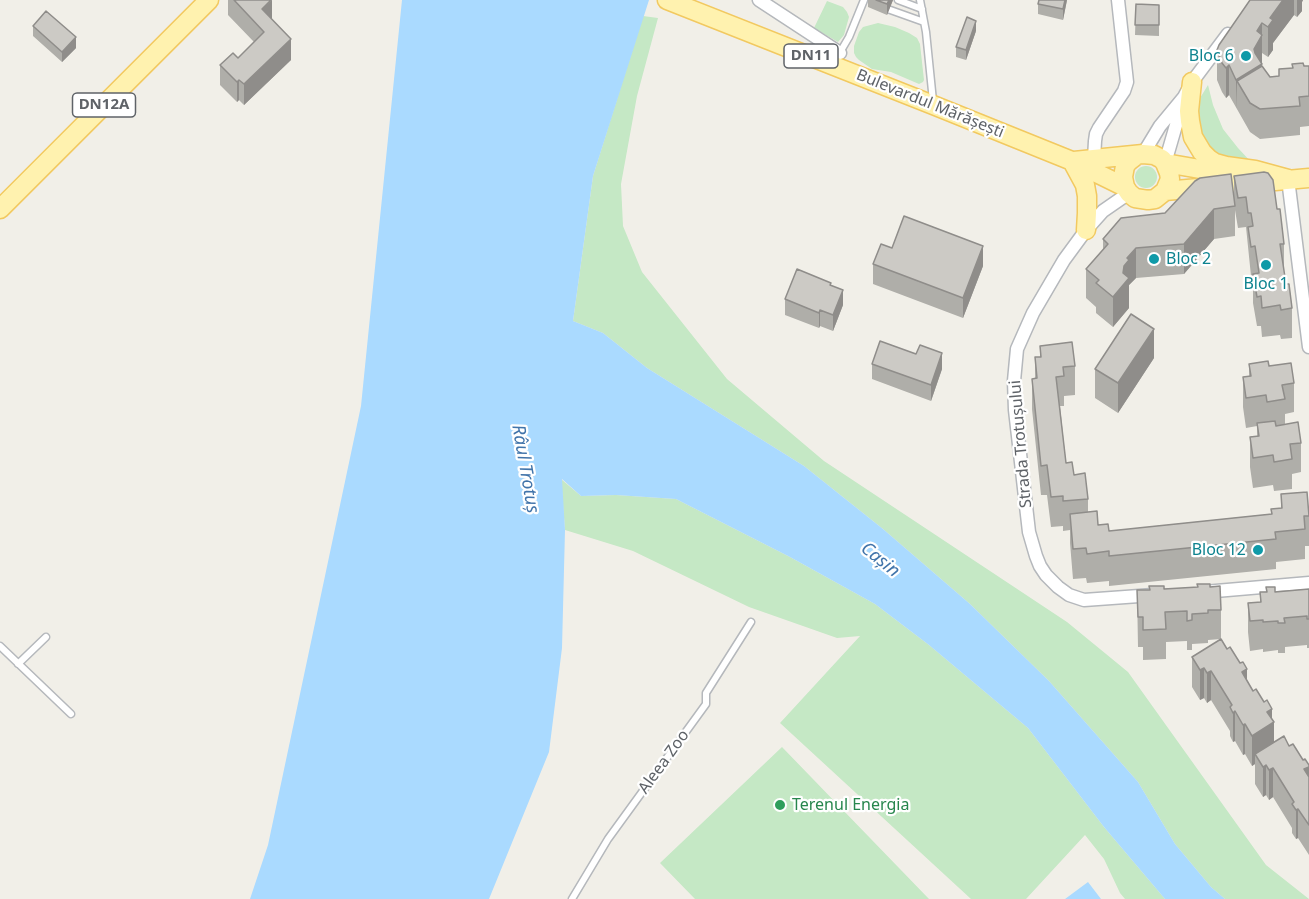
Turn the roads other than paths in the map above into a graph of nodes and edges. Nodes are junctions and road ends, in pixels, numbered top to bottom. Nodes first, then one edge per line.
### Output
1 (209, 0) edge
2 (667, 0) edge
3 (759, 0) edge
4 (864, 0) edge
5 (898, 0) edge
6 (920, 0) edge
7 (1118, 0) edge
8 (922, 9) junction
9 (1238, 21) edge
10 (924, 22) junction
11 (836, 59) junction
12 (1188, 90) junction
13 (933, 105) junction
14 (1140, 154) junction
15 (1094, 159) junction
16 (1072, 161) junction
17 (1165, 163) junction
18 (1309, 178) edge
19 (1288, 179) junction
20 (1264, 181) junction
21 (1127, 190) junction
22 (1165, 190) junction
23 (0, 209) edge
24 (1086, 230) junction
25 (1309, 347) edge
26 (1309, 583) edge
27 (1197, 592) edge
28 (1163, 595) edge
29 (751, 622) dead end
30 (46, 637) dead end
31 (0, 646) edge
32 (18, 664) junction
33 (71, 714) dead end
34 (572, 899) edge

1 - 23 main road, DN12A
2 - 11 main road, Bulevardul Mărășești / DN11
3 - 11 street
4 - 10 lane
4 - 11 lane
5 - 8 lane
6 - 8 lane
7 - 15 street
8 - 10 lane
9 - 12 street
10 - 13 lane
11 - 13 main road, Bulevardul Mărășești / DN11
12 - 14 street
12 - 17 street
12 - 19 main road
13 - 16 main road, Bulevardul Mărășești / DN11
14 - 15 main road, DN11
14 - 17 main road, DN11
14 - 21 main road
15 - 16 main road, DN11
16 - 21 main road, Bulevardul Mărășești / DN11
16 - 24 main road
17 - 20 main road, DN11
17 - 22 main road
18 - 19 main road, DN11
19 - 20 main road, DN11
19 - 25 street
20 - 22 main road, DN11
21 - 22 main road, DN11
21 - 24 street, Strada Trotușului
24 - 28 street, Strada Trotușului
26 - 27 street
29 - 34 lane, Aleea Zoo
30 - 32 lane
31 - 32 lane
32 - 33 lane

